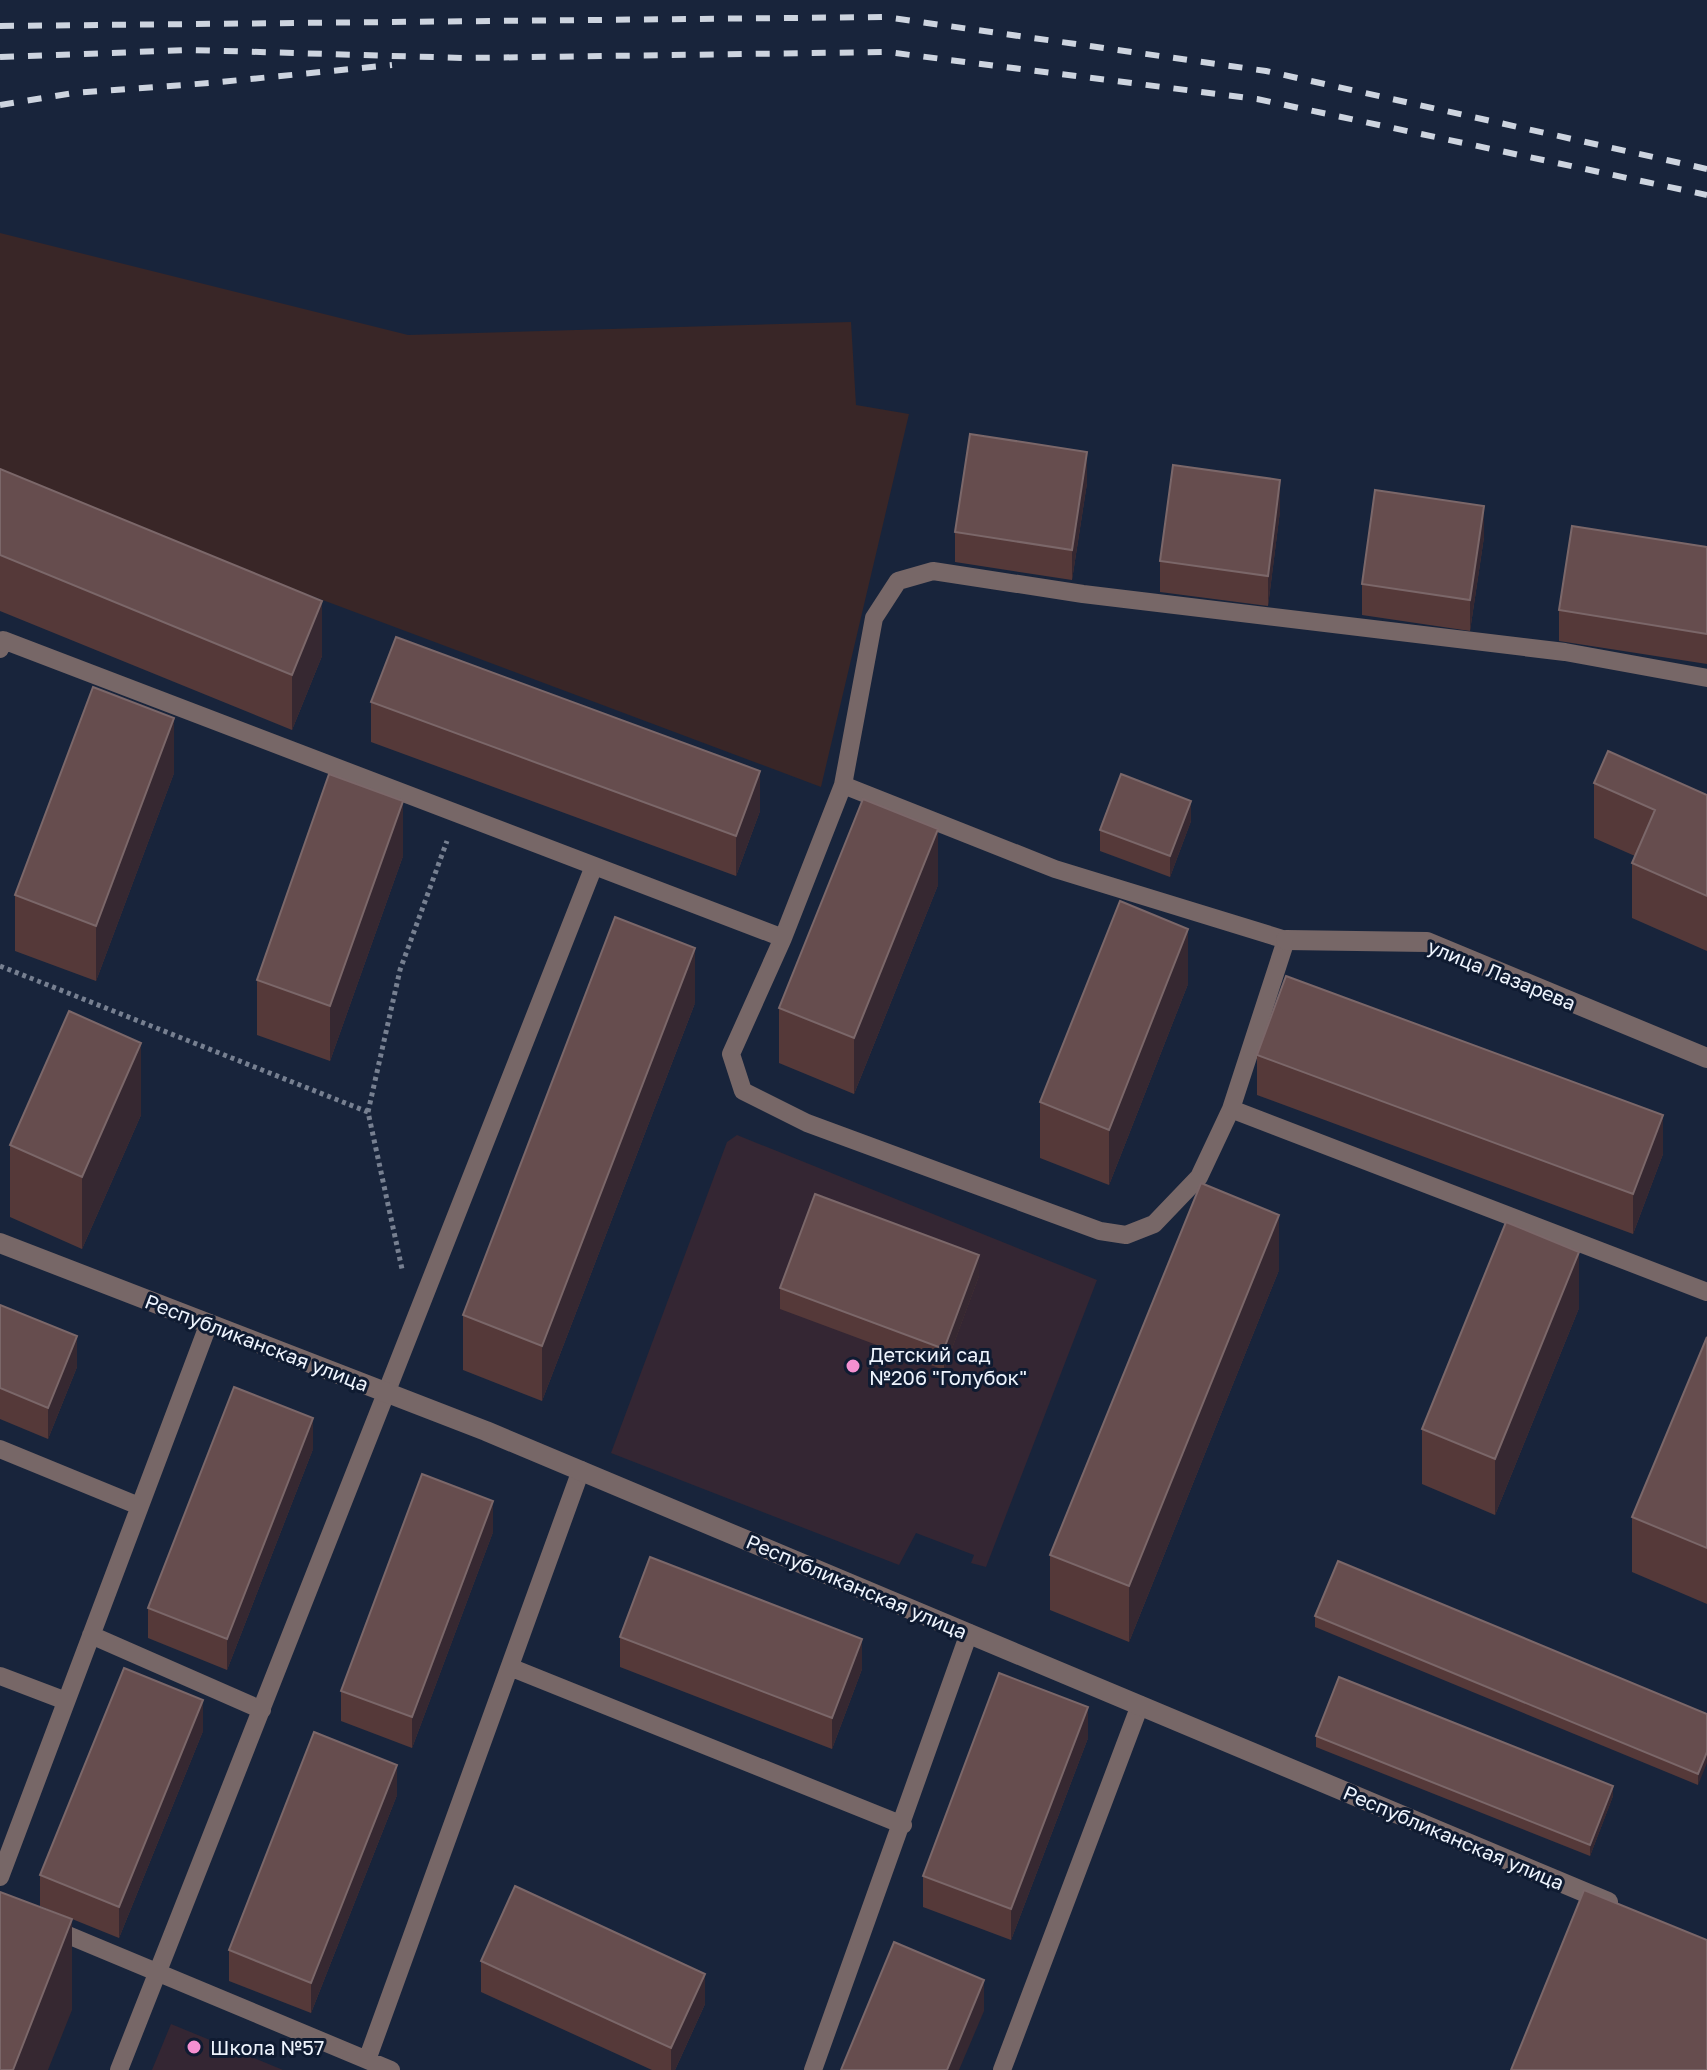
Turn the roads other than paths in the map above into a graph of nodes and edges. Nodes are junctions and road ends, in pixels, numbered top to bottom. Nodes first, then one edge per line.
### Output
1 (0, 649) edge
2 (1707, 678) edge
3 (843, 785) junction
4 (594, 866) junction
5 (783, 938) junction
6 (1286, 940) junction
7 (1707, 1058) edge
8 (1231, 1109) junction
9 (0, 1243) edge
10 (1707, 1292) edge
11 (209, 1323) junction
12 (388, 1392) junction
13 (0, 1449) edge
14 (581, 1470) junction
15 (139, 1506) junction
16 (969, 1633) junction
17 (91, 1635) junction
18 (510, 1667) junction
19 (0, 1676) edge
20 (66, 1701) junction
21 (1140, 1705) junction
22 (262, 1710) junction
23 (903, 1825) junction
24 (0, 1877) edge
25 (1620, 1908) edge
26 (29, 1919) edge
27 (159, 1971) junction
28 (367, 2060) junction
29 (119, 2070) edge
30 (391, 2070) edge
31 (813, 2070) edge
32 (1002, 2070) edge

1 - 4 lane
2 - 3 lane
3 - 5 lane
3 - 6 lane
4 - 5 lane
4 - 12 lane
5 - 8 lane
6 - 7 street, улица Лазарева
6 - 8 lane
8 - 10 lane
9 - 11 street, Республиканская улица
11 - 12 street, Республиканская улица
11 - 15 lane
12 - 14 street, Республиканская улица
12 - 22 lane
13 - 15 lane
14 - 16 street, Республиканская улица
14 - 18 lane
15 - 17 lane
16 - 21 street, Республиканская улица
16 - 23 lane
17 - 20 lane
17 - 22 lane
18 - 23 lane
18 - 28 lane
19 - 20 lane
20 - 24 lane
21 - 25 street, Республиканская улица
21 - 32 lane
22 - 27 lane
23 - 31 lane
26 - 27 lane
27 - 28 lane
27 - 29 lane
28 - 30 lane

